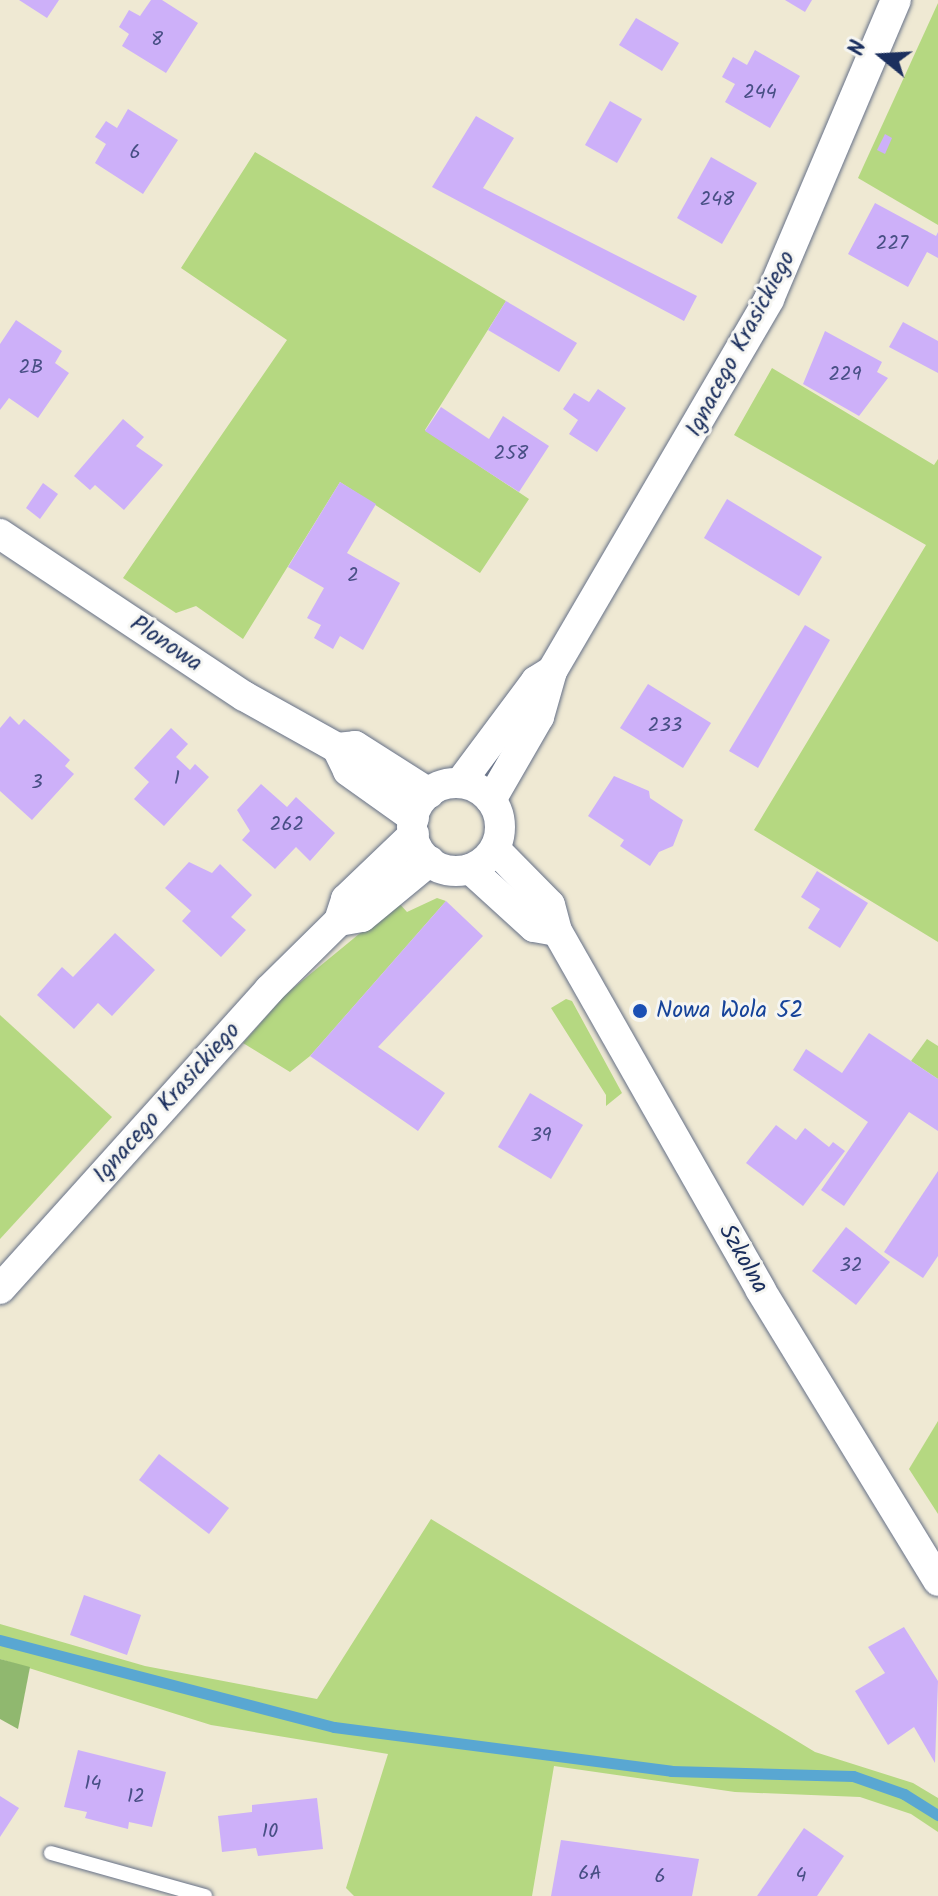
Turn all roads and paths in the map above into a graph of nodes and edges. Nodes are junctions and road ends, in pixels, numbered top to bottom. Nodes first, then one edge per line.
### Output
1 (896, 0) edge
2 (0, 534) edge
3 (552, 671) junction
4 (460, 783) junction
5 (491, 800) junction
6 (419, 815) junction
7 (495, 849) junction
8 (430, 861) junction
9 (470, 869) junction
10 (339, 921) junction
11 (557, 931) junction
12 (0, 1289) edge
13 (938, 1581) edge
14 (51, 1853) dead end
15 (205, 1896) edge

1 - 3 street, Ignacego Krasickiego
2 - 6 street, Plonowa
3 - 4 street, Ignacego Krasickiego
3 - 5 street, Ignacego Krasickiego
4 - 5 street
4 - 6 street
5 - 7 street
6 - 8 street
6 - 10 street, Ignacego Krasickiego
7 - 9 street
7 - 11 street, Szkolna
8 - 9 street
8 - 10 street, Ignacego Krasickiego
9 - 11 street
10 - 12 street, Ignacego Krasickiego
11 - 13 street, Szkolna
14 - 15 lane

